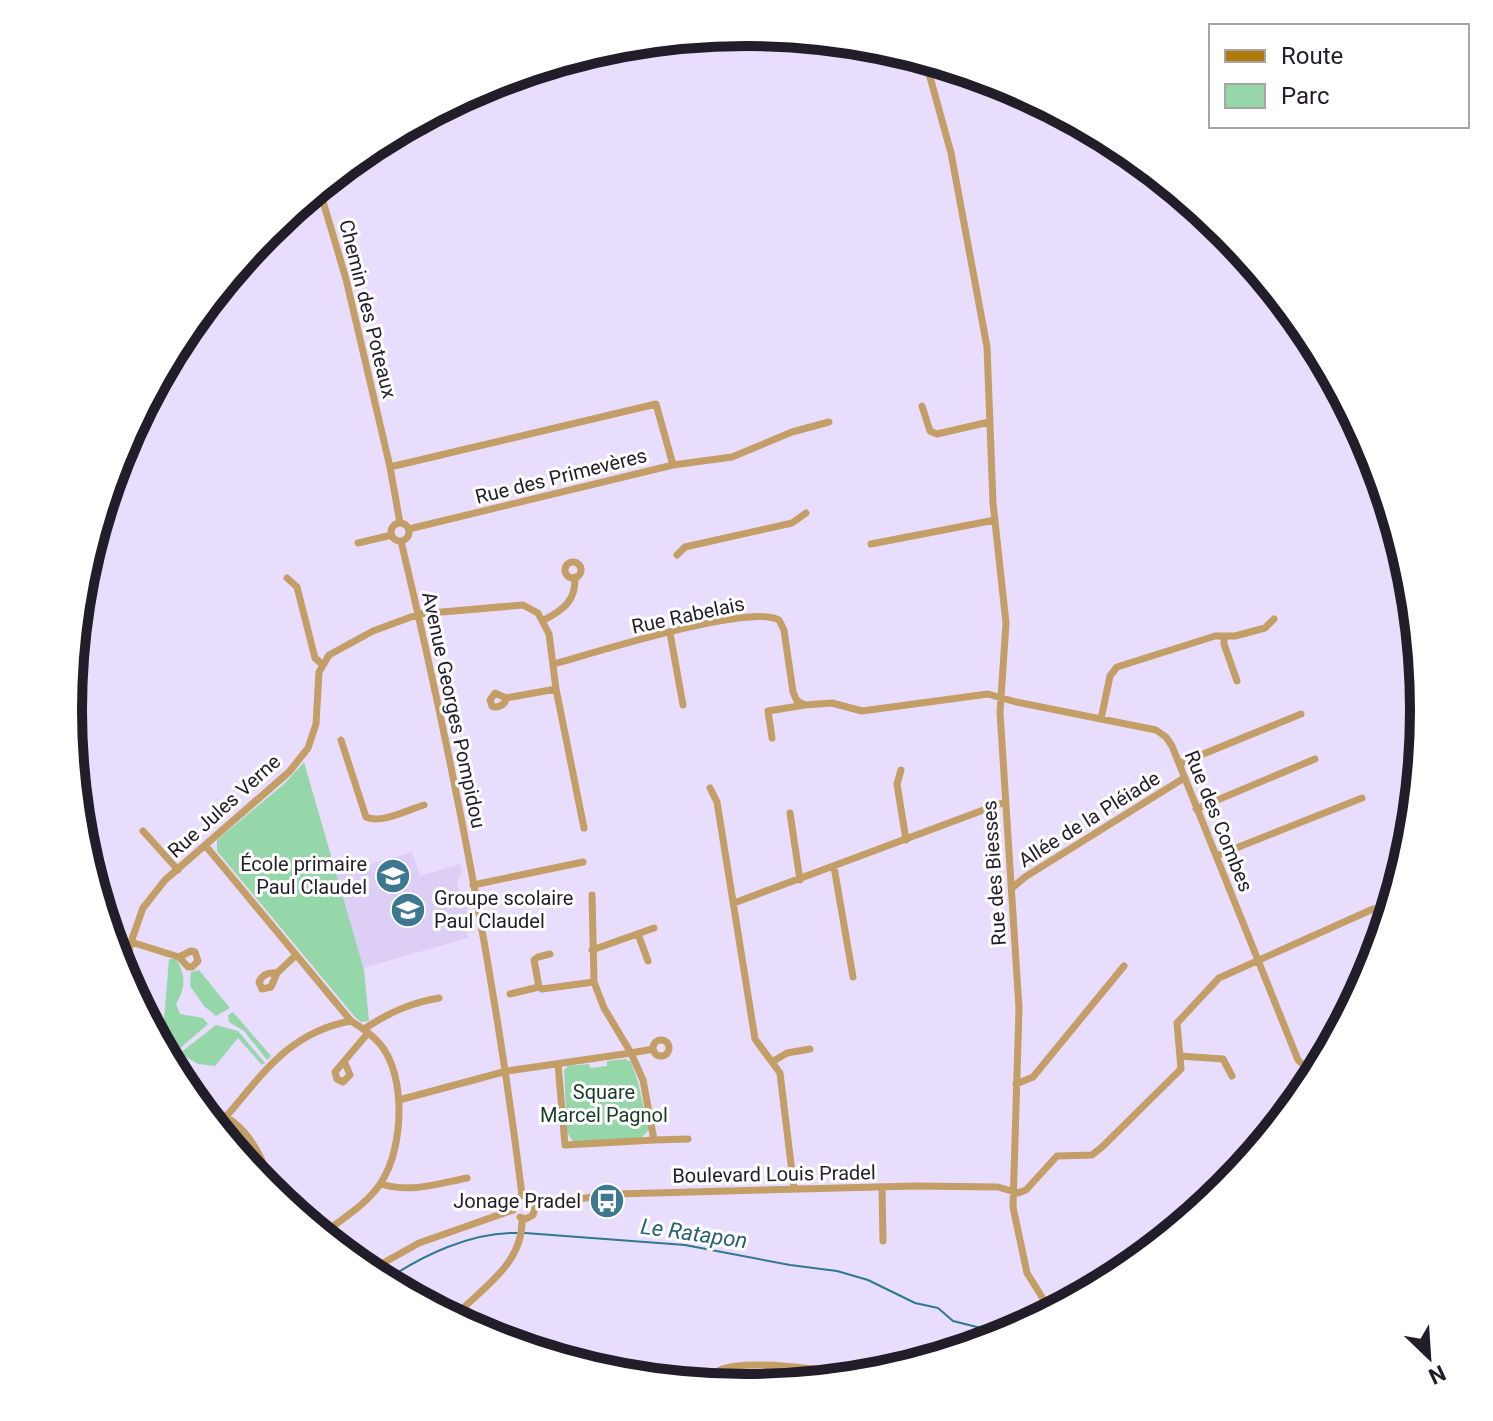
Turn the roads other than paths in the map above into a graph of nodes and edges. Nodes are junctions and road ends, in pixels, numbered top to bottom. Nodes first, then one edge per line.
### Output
1 (929, 72) edge
2 (322, 199) edge
3 (922, 406) dead end
4 (829, 422) dead end
5 (989, 422) junction
6 (673, 465) junction
7 (390, 467) junction
8 (806, 513) dead end
9 (995, 520) junction
10 (400, 523) junction
11 (409, 529) junction
12 (392, 535) junction
13 (401, 541) junction
14 (358, 543) dead end
15 (871, 544) dead end
16 (677, 555) dead end
17 (575, 577) dead end
18 (287, 578) dead end
19 (419, 614) junction
20 (1274, 619) dead end
21 (544, 620) junction
22 (670, 633) junction
23 (1224, 636) junction
24 (554, 664) junction
25 (323, 665) junction
26 (1237, 681) dead end
27 (556, 689) junction
28 (1001, 696) junction
29 (506, 698) dead end
30 (683, 705) dead end
31 (805, 705) junction
32 (1301, 714) dead end
33 (1101, 719) junction
34 (772, 738) dead end
35 (341, 740) dead end
36 (1315, 759) dead end
37 (1179, 764) junction
38 (901, 770) dead end
39 (1184, 778) junction
40 (710, 788) dead end
41 (1362, 798) dead end
42 (1005, 802) junction
43 (424, 805) dead end
44 (1196, 809) junction
45 (790, 813) dead end
46 (584, 828) dead end
47 (143, 831) dead end
48 (906, 840) junction
49 (205, 845) junction
50 (1216, 856) junction
51 (583, 862) dead end
52 (834, 867) junction
53 (178, 870) junction
54 (800, 880) junction
55 (473, 885) junction
56 (1012, 888) junction
57 (592, 895) dead end
58 (734, 903) junction
59 (1381, 908) edge
60 (654, 928) dead end
61 (638, 934) junction
62 (131, 942) junction
63 (127, 950) edge
64 (592, 950) junction
65 (550, 954) dead end
66 (296, 955) junction
67 (179, 957) dead end
68 (1257, 960) junction
69 (648, 961) dead end
70 (1124, 966) dead end
71 (277, 973) dead end
72 (853, 977) dead end
73 (594, 982) junction
74 (539, 987) junction
75 (510, 994) dead end
76 (439, 998) dead end
77 (351, 1021) junction
78 (366, 1031) junction
79 (653, 1049) dead end
80 (810, 1049) dead end
81 (631, 1053) junction
82 (1180, 1056) junction
83 (772, 1062) junction
84 (345, 1063) dead end
85 (558, 1064) junction
86 (1307, 1068) edge
87 (507, 1071) junction
88 (1232, 1076) dead end
89 (1016, 1084) junction
90 (399, 1100) junction
91 (217, 1112) edge
92 (227, 1116) junction
93 (223, 1120) edge
94 (688, 1139) dead end
95 (654, 1140) junction
96 (267, 1170) edge
97 (467, 1178) dead end
98 (381, 1184) junction
99 (882, 1187) junction
100 (794, 1189) junction
101 (1012, 1192) junction
102 (522, 1195) junction
103 (536, 1204) junction
104 (513, 1210) junction
105 (522, 1222) junction
106 (330, 1228) edge
107 (883, 1241) dead end
108 (380, 1265) edge
109 (1046, 1303) edge
110 (462, 1310) edge
111 (817, 1371) edge
112 (718, 1374) edge

1 - 5 street, Rue des Biesses
2 - 7 street, Chemin des Poteaux
3 - 5 street
4 - 6 street
5 - 9 street, Rue des Biesses
6 - 7 street, Rue des Primevères
6 - 11 street, Rue des Primevères
7 - 10 street
8 - 16 street
9 - 15 street
9 - 28 street, Rue des Biesses
10 - 11 street
10 - 12 street
11 - 13 street
12 - 13 street
12 - 14 street
13 - 19 street, Avenue Georges Pompidou
17 - 21 street
18 - 25 street
19 - 21 street
19 - 25 street
19 - 55 street, Avenue Georges Pompidou
20 - 23 street
21 - 24 street
22 - 24 street, Rue Rabelais
22 - 30 street
22 - 31 street, Rue Rabelais
23 - 26 street
23 - 33 street
24 - 27 street
25 - 49 street, Rue Jules Verne
27 - 29 street
27 - 46 street
28 - 31 street
28 - 33 street, Rue des Combes
28 - 42 street, Rue des Biesses
31 - 34 street
32 - 37 street
33 - 37 street, Rue des Combes
35 - 43 street
36 - 44 street
37 - 39 street, Rue des Combes
38 - 48 street
39 - 44 street, Rue des Combes
39 - 56 street, Allée de la Pléiade
40 - 58 street
41 - 50 street
42 - 48 street
42 - 56 street, Rue des Biesses
44 - 50 street, Rue des Combes
45 - 54 street
47 - 53 street
48 - 52 street
49 - 53 street, Rue Jules Verne
49 - 66 street
50 - 68 street, Rue des Combes
51 - 55 street
52 - 54 street
52 - 72 street
53 - 62 street, Rue Jules Verne
54 - 58 street
55 - 87 street, Avenue Georges Pompidou
56 - 89 street, Rue des Biesses
57 - 64 street
58 - 83 street
59 - 68 street
60 - 61 street
61 - 64 street
61 - 69 street
62 - 63 street, Rue Jules Verne
62 - 67 street
64 - 73 street
65 - 74 street
66 - 71 street
66 - 77 street
68 - 82 street
68 - 86 street, Rue des Combes
70 - 89 street
73 - 74 street
73 - 81 street
74 - 75 street
76 - 78 street
77 - 78 street
77 - 92 street
78 - 84 street
78 - 90 street
79 - 81 street
80 - 83 street
81 - 85 street
81 - 95 street
82 - 88 street
82 - 101 street
83 - 100 street
85 - 87 street
85 - 95 street
87 - 90 street
87 - 102 street, Avenue Georges Pompidou
89 - 101 street, Rue des Biesses
90 - 98 street
91 - 92 street
92 - 93 street
92 - 96 street
94 - 95 street
97 - 98 street
98 - 106 street
99 - 100 street, Boulevard Louis Pradel
99 - 101 street, Boulevard Louis Pradel
99 - 107 street
100 - 103 street, Boulevard Louis Pradel
101 - 109 street, Rue des Biesses
102 - 103 street
102 - 104 street
103 - 105 street
104 - 105 street
104 - 108 street
105 - 110 street
111 - 112 street

